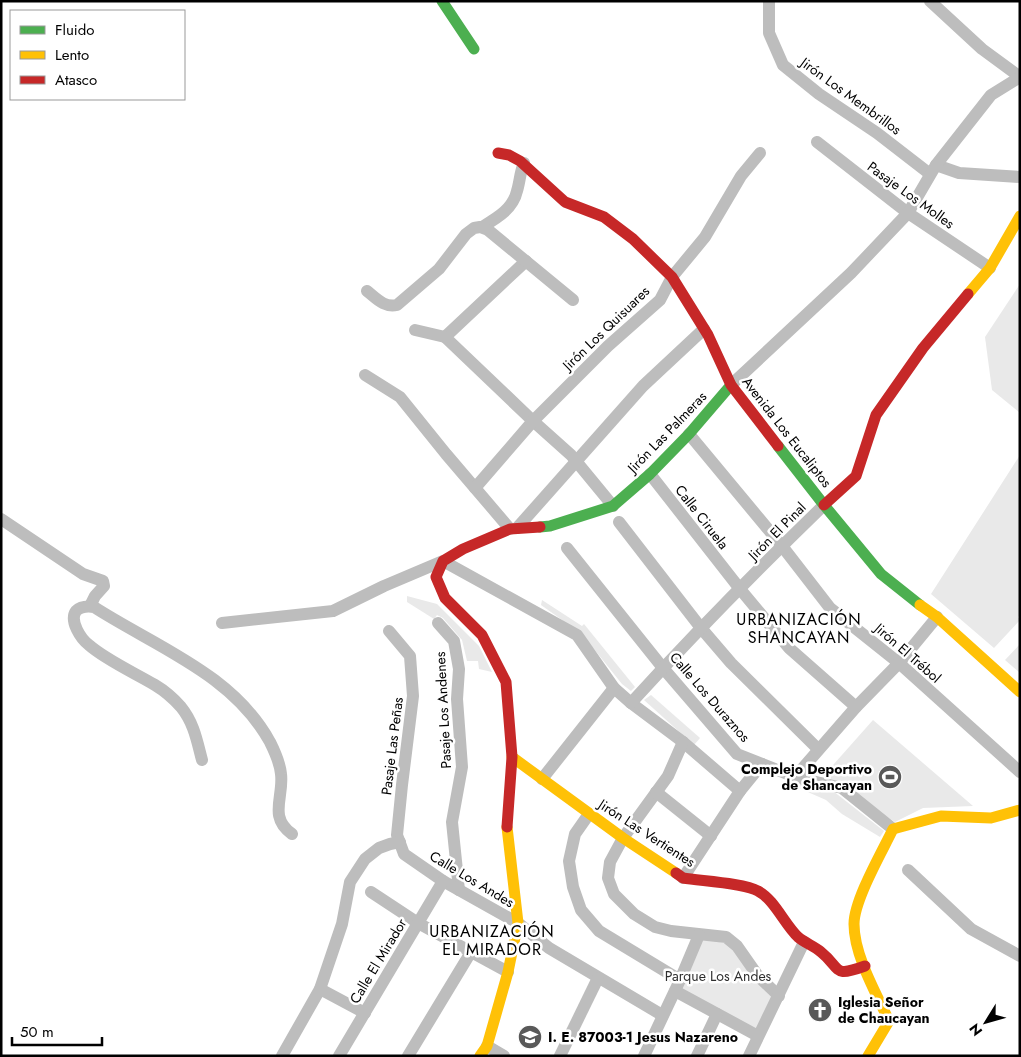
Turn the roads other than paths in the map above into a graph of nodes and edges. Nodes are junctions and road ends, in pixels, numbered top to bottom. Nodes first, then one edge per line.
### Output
1 (442, 1) edge
2 (769, 1) edge
3 (930, 1) edge
4 (474, 49) dead end
5 (1020, 77) edge
6 (817, 142) dead end
7 (498, 153) dead end
8 (760, 153) dead end
9 (524, 164) junction
10 (933, 170) junction
11 (1020, 177) edge
12 (908, 213) junction
13 (1020, 216) edge
14 (482, 227) junction
15 (526, 261) junction
16 (990, 268) junction
17 (672, 277) junction
18 (367, 291) dead end
19 (573, 300) dead end
20 (704, 329) junction
21 (415, 330) dead end
22 (446, 336) junction
23 (364, 375) dead end
24 (731, 385) junction
25 (533, 421) junction
26 (689, 434) junction
27 (576, 462) junction
28 (650, 474) junction
29 (475, 488) junction
30 (824, 505) junction
31 (613, 506) junction
32 (1, 519) edge
33 (620, 522) dead end
34 (514, 528) junction
35 (782, 546) junction
36 (567, 548) dead end
37 (444, 561) junction
38 (740, 589) junction
39 (90, 606) junction
40 (937, 617) junction
41 (222, 623) dead end
42 (438, 623) dead end
43 (701, 628) junction
44 (389, 631) dead end
45 (899, 663) junction
46 (663, 668) junction
47 (614, 688) junction
48 (1020, 692) edge
49 (631, 704) junction
50 (856, 707) junction
51 (683, 742) junction
52 (818, 749) junction
53 (512, 757) junction
54 (202, 760) dead end
55 (762, 764) junction
56 (1020, 772) edge
57 (795, 777) junction
58 (542, 779) junction
59 (740, 791) junction
60 (656, 792) junction
61 (1020, 810) edge
62 (589, 814) junction
63 (893, 829) junction
64 (292, 834) dead end
65 (711, 836) junction
66 (623, 838) junction
67 (400, 842) junction
68 (908, 870) dead end
69 (683, 878) junction
70 (443, 881) junction
71 (459, 890) junction
72 (371, 892) dead end
73 (418, 923) junction
74 (518, 924) junction
75 (699, 935) junction
76 (804, 942) junction
77 (471, 952) junction
78 (1020, 956) edge
79 (865, 966) junction
80 (508, 972) junction
81 (598, 978) junction
82 (677, 985) junction
83 (320, 989) junction
84 (778, 996) junction
85 (365, 1013) junction
86 (717, 1014) junction
87 (662, 1016) junction
88 (754, 1049) edge
89 (483, 1051) edge
90 (341, 1055) edge
91 (282, 1056) edge
92 (408, 1056) edge
93 (504, 1056) edge
94 (560, 1056) edge
95 (644, 1056) edge
96 (697, 1056) edge
97 (868, 1056) edge

1 - 4 main road
2 - 10 street, Jirón Los Membrillos
3 - 5 street
5 - 10 street, Jirón Las Palmeras
6 - 12 street, Pasaje Los Molles
7 - 9 main road, Avenida Los Eucaliptos
8 - 17 street, Jirón Los Quisuares
9 - 14 street
9 - 17 main road, Avenida Los Eucaliptos
10 - 11 street, Jirón Los Membrillos
10 - 12 street, Jirón Las Palmeras
12 - 16 street, Pasaje Los Molles
12 - 24 street, Jirón Las Palmeras
13 - 16 main road, Jirón El Pinal
14 - 15 street
14 - 18 street
15 - 19 street
15 - 22 street
16 - 30 main road, Jirón El Pinal
17 - 20 main road, Avenida Los Eucaliptos
17 - 25 street, Jirón Los Quisuares
20 - 24 main road, Avenida Los Eucaliptos
20 - 27 street
21 - 22 street
22 - 25 street
23 - 29 street
24 - 26 main road, Jirón Las Palmeras
24 - 30 main road, Avenida Los Eucaliptos
25 - 27 street
25 - 29 street, Jirón Los Quisuares
26 - 28 main road, Jirón Las Palmeras
26 - 35 street, Jirón El Trébol
27 - 31 street
27 - 34 street
28 - 31 main road, Jirón Las Palmeras
28 - 38 street, Calle Ciruela
29 - 34 street
30 - 35 street, Jirón El Pinal
30 - 40 main road, Avenida Los Eucaliptos
31 - 34 main road, Jirón Las Palmeras
32 - 39 street
33 - 43 street
34 - 37 main road, Jirón Las Palmeras
35 - 38 street, Jirón El Pinal
35 - 45 street, Jirón El Trébol
36 - 46 street, Calle Los Duraznos
37 - 41 street, Jirón Las Palmeras
37 - 47 street
37 - 53 main road
38 - 43 street, Jirón El Pinal
38 - 50 street, Calle Ciruela
39 - 54 street
39 - 64 street
40 - 45 street
40 - 48 main road, Avenida Los Eucaliptos
42 - 71 street, Pasaje Los Andenes
43 - 46 street, Jirón El Pinal
43 - 52 street
44 - 67 street, Pasaje Las Peñas
45 - 50 street
45 - 56 street, Jirón El Trébol
46 - 49 street, Jirón El Pinal
46 - 55 street, Calle Los Duraznos
47 - 49 street
47 - 58 street
49 - 51 street
50 - 52 street
51 - 59 street
51 - 60 street
52 - 57 street
53 - 58 main road, Jirón Las Vertientes
53 - 74 main road
55 - 57 street, Calle Los Duraznos
55 - 59 street
57 - 63 street, Calle Los Duraznos
58 - 62 main road, Jirón Las Vertientes
59 - 65 street
60 - 65 street
60 - 66 street
61 - 63 main road
62 - 66 main road, Jirón Las Vertientes
62 - 82 street
63 - 79 main road
65 - 69 street
66 - 69 main road, Jirón Las Vertientes
66 - 75 street
67 - 70 street, Calle Los Andes
67 - 83 street
68 - 78 street
69 - 76 main road, Jirón Las Vertientes
70 - 71 street, Calle Los Andes
70 - 73 street, Calle El Mirador
71 - 74 street, Calle Los Andes
72 - 73 street
73 - 77 street
73 - 85 street, Calle El Mirador
74 - 80 main road
74 - 81 street, Calle Los Andes
75 - 82 street
75 - 84 street
76 - 79 main road, Jirón Las Vertientes
76 - 84 street
77 - 80 street
77 - 92 street
79 - 97 main road
80 - 89 main road
81 - 87 street, Calle Los Andes
81 - 94 street
82 - 86 street
82 - 87 street
83 - 85 street
83 - 91 street
84 - 88 street
85 - 90 street, Calle El Mirador
86 - 88 street
86 - 96 street
87 - 95 street
89 - 93 street

